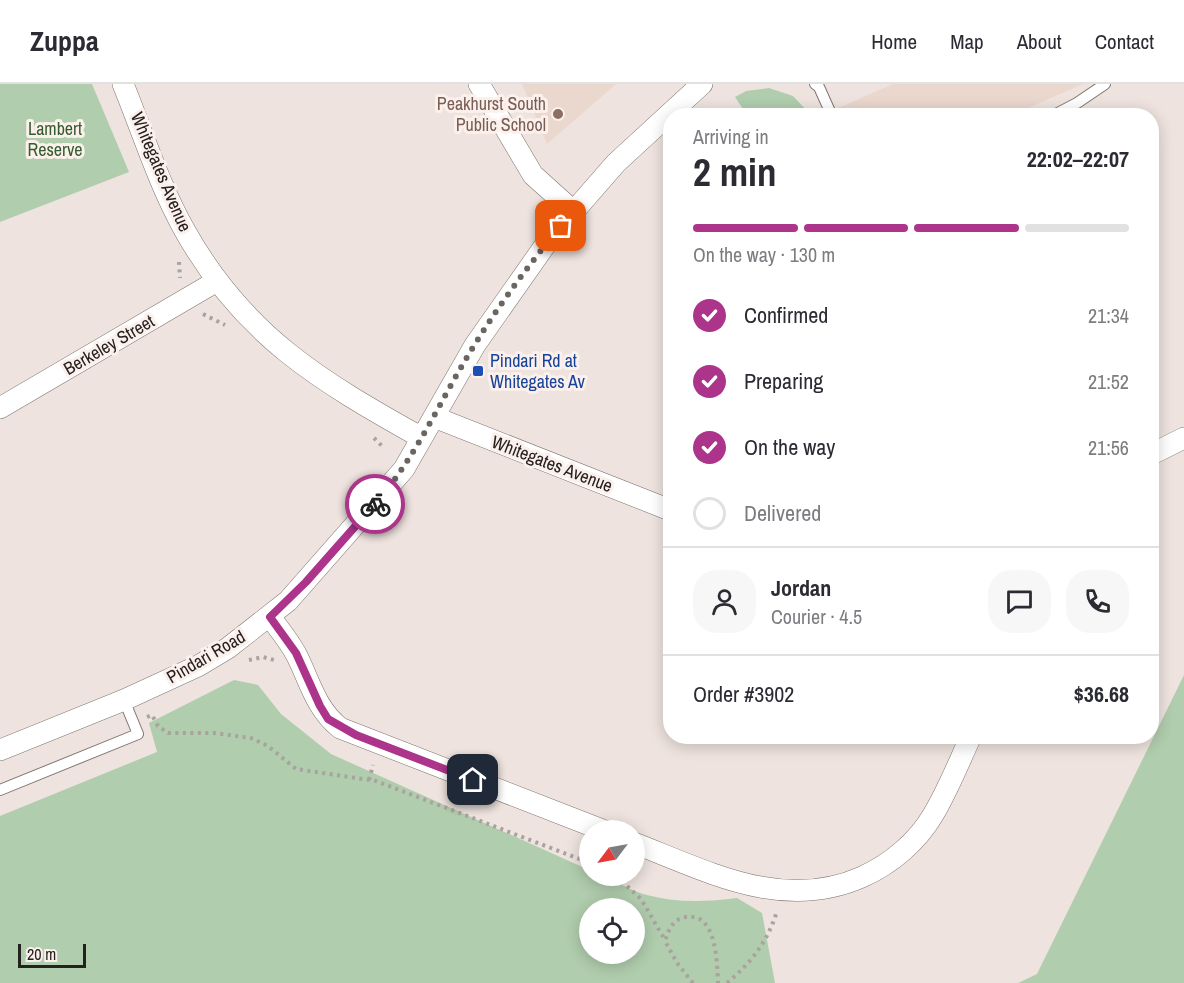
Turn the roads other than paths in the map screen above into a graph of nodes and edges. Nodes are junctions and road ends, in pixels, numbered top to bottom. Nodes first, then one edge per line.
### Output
1 (123, 84) edge
2 (479, 84) edge
3 (702, 84) edge
4 (1105, 84) edge
5 (820, 85) edge
6 (676, 108) edge
7 (829, 108) edge
8 (1069, 108) edge
9 (663, 120) edge
10 (573, 211) junction
11 (217, 281) junction
12 (0, 408) edge
13 (434, 417) junction
14 (422, 438) junction
15 (1184, 438) edge
16 (1159, 450) edge
17 (663, 507) edge
18 (270, 617) junction
19 (124, 700) junction
20 (967, 744) edge
21 (0, 750) edge
22 (0, 790) edge
23 (579, 821) edge
24 (645, 847) edge

1 - 11 street, Whitegates Avenue
2 - 10 street
3 - 6 street, Pindari Road
4 - 8 lane
5 - 7 lane
9 - 10 street, Pindari Road
10 - 13 street, Pindari Road
11 - 12 street, Berkeley Street
11 - 14 street, Whitegates Avenue
13 - 14 street, Pindari Road
13 - 17 street, Whitegates Avenue
14 - 18 street, Pindari Road
15 - 16 street
18 - 19 street, Pindari Road
18 - 23 street
19 - 21 street, Pindari Road
19 - 22 lane
20 - 24 street

